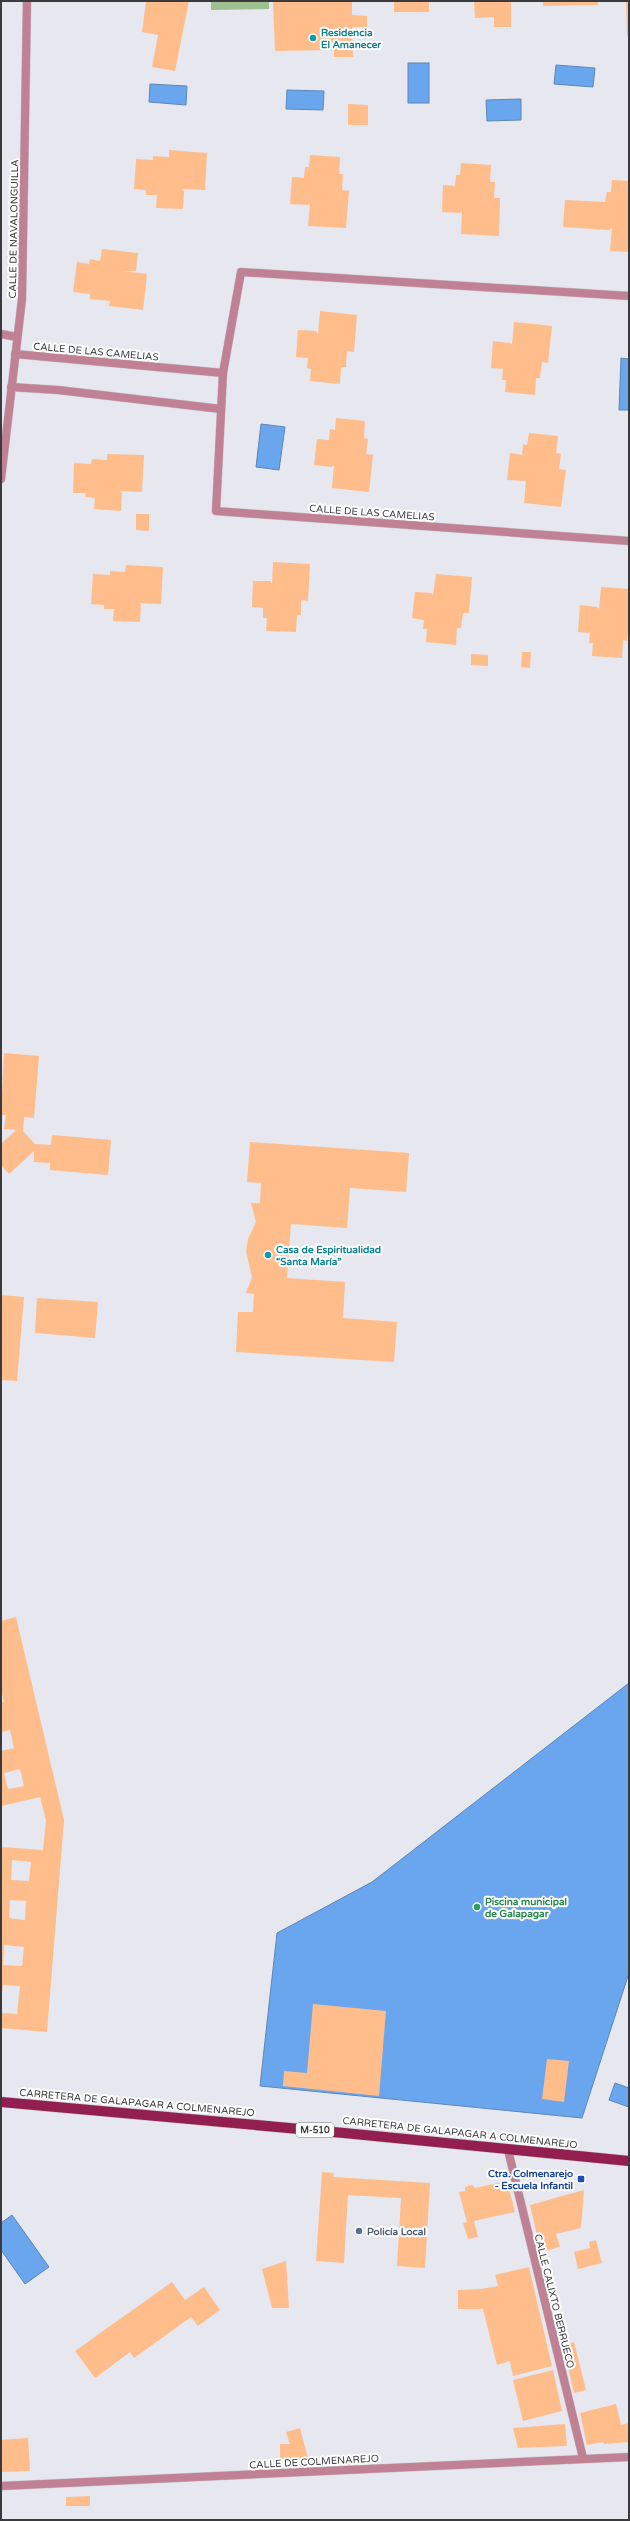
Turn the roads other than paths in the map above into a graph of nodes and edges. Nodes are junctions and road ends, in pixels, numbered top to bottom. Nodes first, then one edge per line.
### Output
1 (27, 1) edge
2 (629, 296) edge
3 (1, 334) edge
4 (17, 337) junction
5 (15, 354) junction
6 (223, 373) junction
7 (11, 387) junction
8 (221, 409) junction
9 (1, 480) edge
10 (629, 541) edge
11 (1, 2102) edge
12 (508, 2150) junction
13 (629, 2161) edge
14 (629, 2457) edge
15 (583, 2458) junction
16 (1, 2486) edge

1 - 4 street, CALLE DE NAVALONGUILLA
2 - 6 street, CALLE DE LAS CAMELIAS
3 - 4 street
4 - 5 street, CALLE DE NAVALONGUILLA
5 - 6 street, CALLE DE LAS CAMELIAS
5 - 7 street, CALLE DE NAVALONGUILLA
6 - 8 street, CALLE DE LAS CAMELIAS
7 - 8 street
7 - 9 street, CALLE DE NAVALONGUILLA
8 - 10 street, CALLE DE LAS CAMELIAS
11 - 12 main road, CARRETERA DE GALAPAGAR A COLMENAREJO / M-510
12 - 13 main road, CARRETERA DE GALAPAGAR A COLMENAREJO / M-510
12 - 15 street, CALLE CALIXTO BERRUECO
14 - 15 street, CALLE DE COLMENAREJO
15 - 16 street, CALLE DE COLMENAREJO

